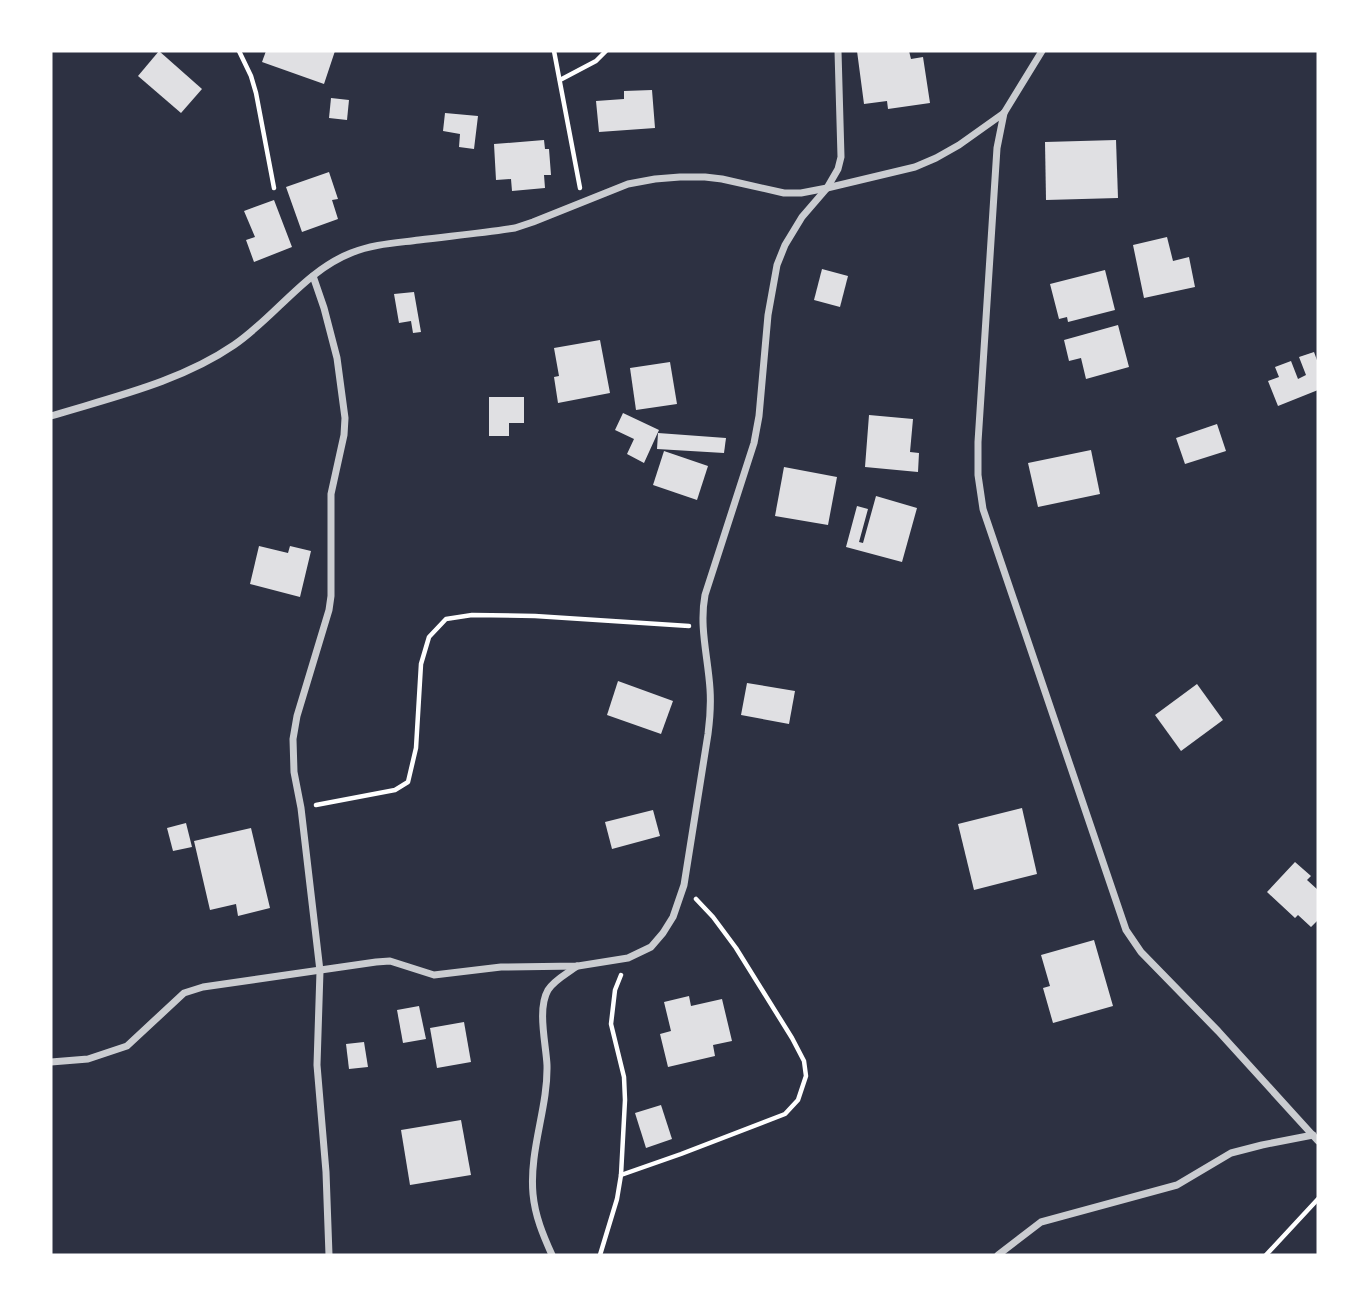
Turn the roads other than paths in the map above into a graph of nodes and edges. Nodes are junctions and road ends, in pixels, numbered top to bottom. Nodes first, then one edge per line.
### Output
1 (838, 51) edge
2 (1042, 51) edge
3 (1004, 113) junction
4 (827, 188) junction
5 (313, 276) junction
6 (51, 416) edge
7 (578, 966) junction
8 (320, 971) junction
9 (51, 1062) edge
10 (1316, 1138) edge
11 (328, 1255) edge
12 (552, 1255) edge
13 (998, 1255) edge

1 - 4 street
2 - 3 street
3 - 4 street
3 - 10 street
4 - 5 street
4 - 7 street
5 - 6 street
5 - 8 street
7 - 8 street
7 - 12 street
8 - 9 street
8 - 11 street
10 - 13 street

